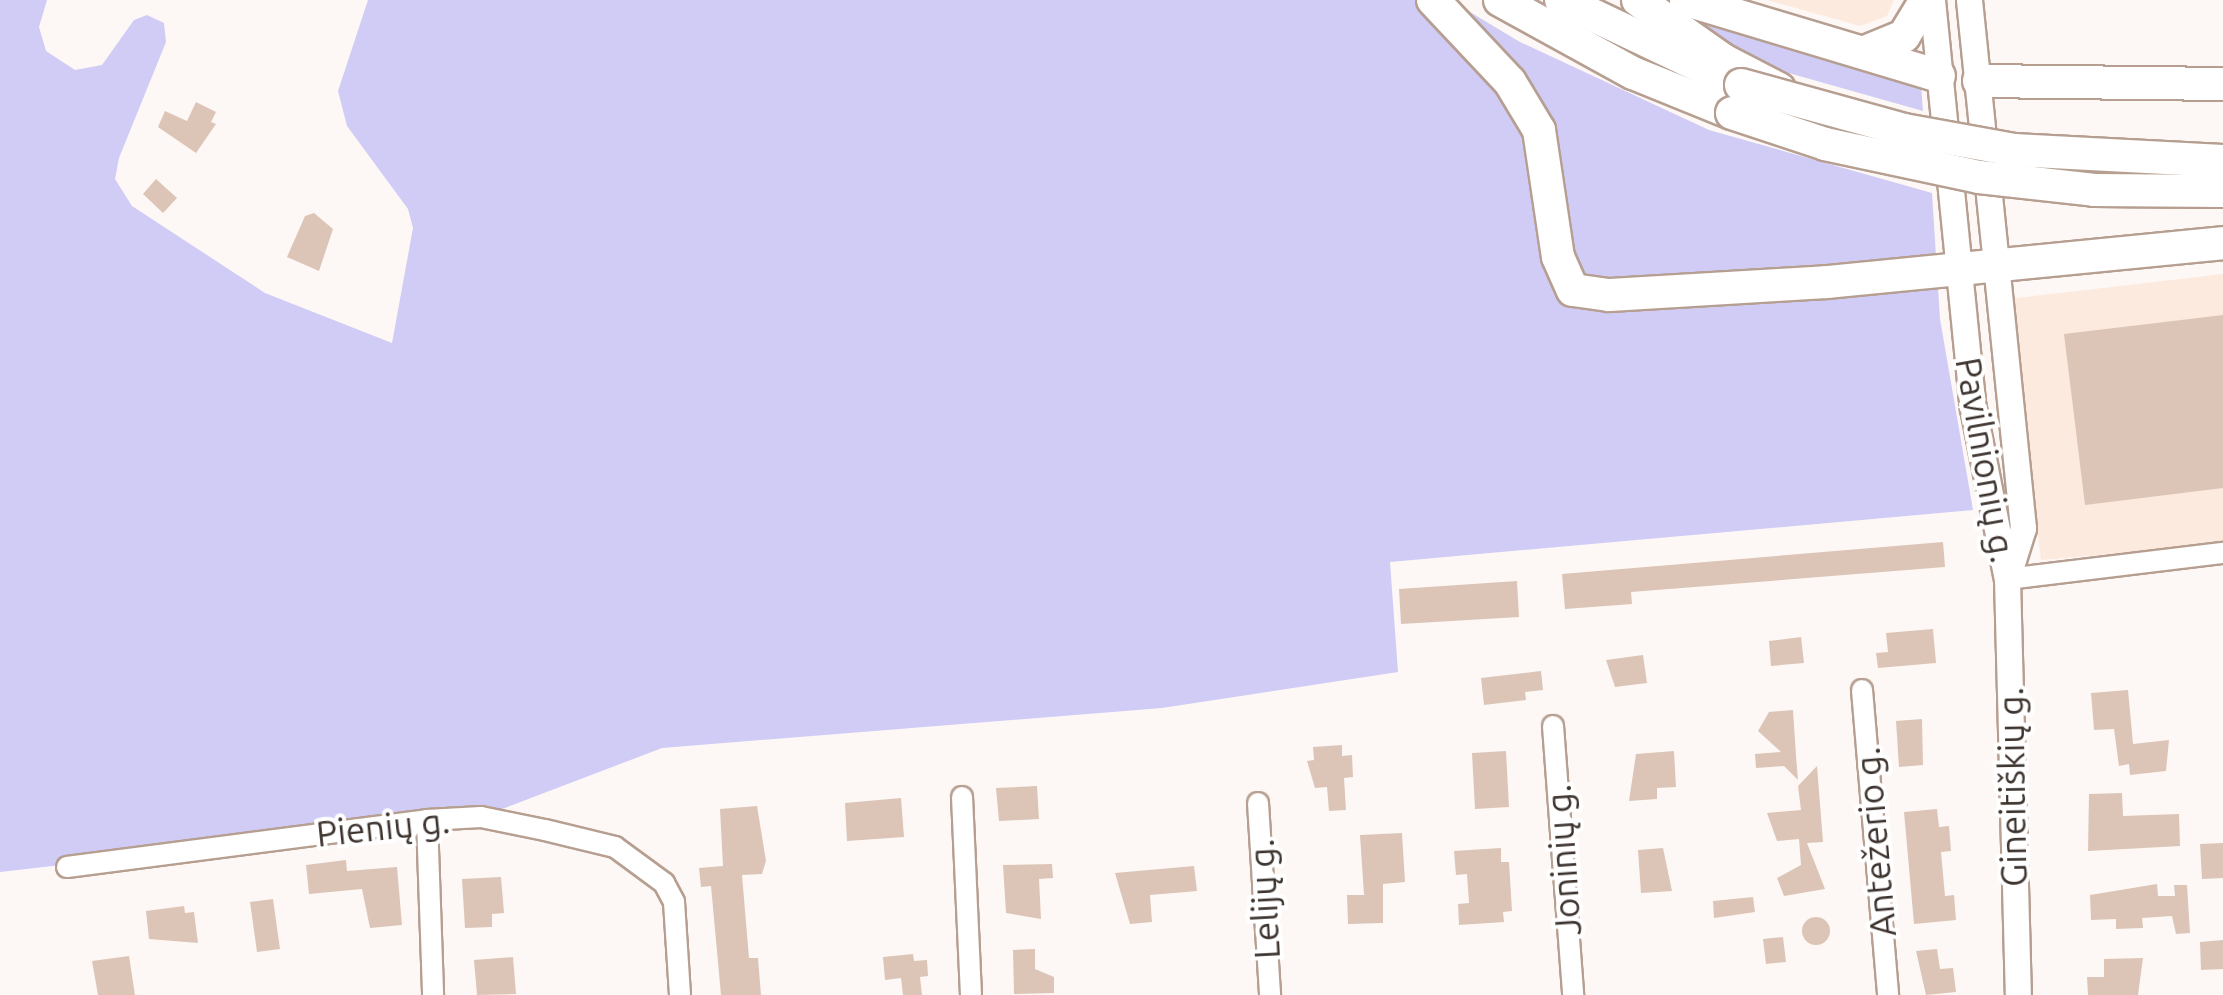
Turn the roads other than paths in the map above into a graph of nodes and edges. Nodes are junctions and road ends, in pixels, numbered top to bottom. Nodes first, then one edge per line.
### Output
1 (1433, 0) edge
2 (1500, 0) edge
3 (1561, 0) edge
4 (1638, 0) edge
5 (1686, 0) edge
6 (1929, 0) edge
7 (1968, 0) edge
8 (1865, 52) junction
9 (1939, 76) junction
10 (2223, 84) edge
11 (1740, 90) junction
12 (1980, 92) junction
13 (2223, 161) edge
14 (2223, 191) edge
15 (2223, 243) edge
16 (1998, 265) junction
17 (1958, 270) junction
18 (2223, 553) edge
19 (2007, 579) junction
20 (1862, 690) dead end
21 (1553, 726) dead end
22 (962, 796) dead end
23 (1258, 803) dead end
24 (427, 820) junction
25 (67, 867) dead end
26 (433, 995) edge
27 (680, 995) edge
28 (971, 995) edge
29 (1270, 995) edge
30 (1573, 995) edge
31 (1888, 995) edge
32 (2018, 995) edge

1 - 17 highway
2 - 11 highway
3 - 11 highway
4 - 11 highway
5 - 8 highway
6 - 8 highway
6 - 9 street, Pavilnionių g.
7 - 12 street, Pavilnionių g.
8 - 9 highway
9 - 12 street
9 - 17 street, Pavilnionių g.
10 - 12 highway
11 - 13 highway, bridge
11 - 14 highway, bridge
12 - 16 street, Pavilnionių g.
15 - 16 highway
16 - 17 highway
16 - 19 street, Pavilnionių g.
17 - 19 street, Pavilnionių g.
18 - 19 street
19 - 32 street, Gineitiškių g.
20 - 31 street, Antežerio g.
21 - 30 street, Joninių g.
22 - 28 street
23 - 29 street, Lelijų g.
24 - 25 street, Pienių g.
24 - 26 street
24 - 27 street, Pienių g.

